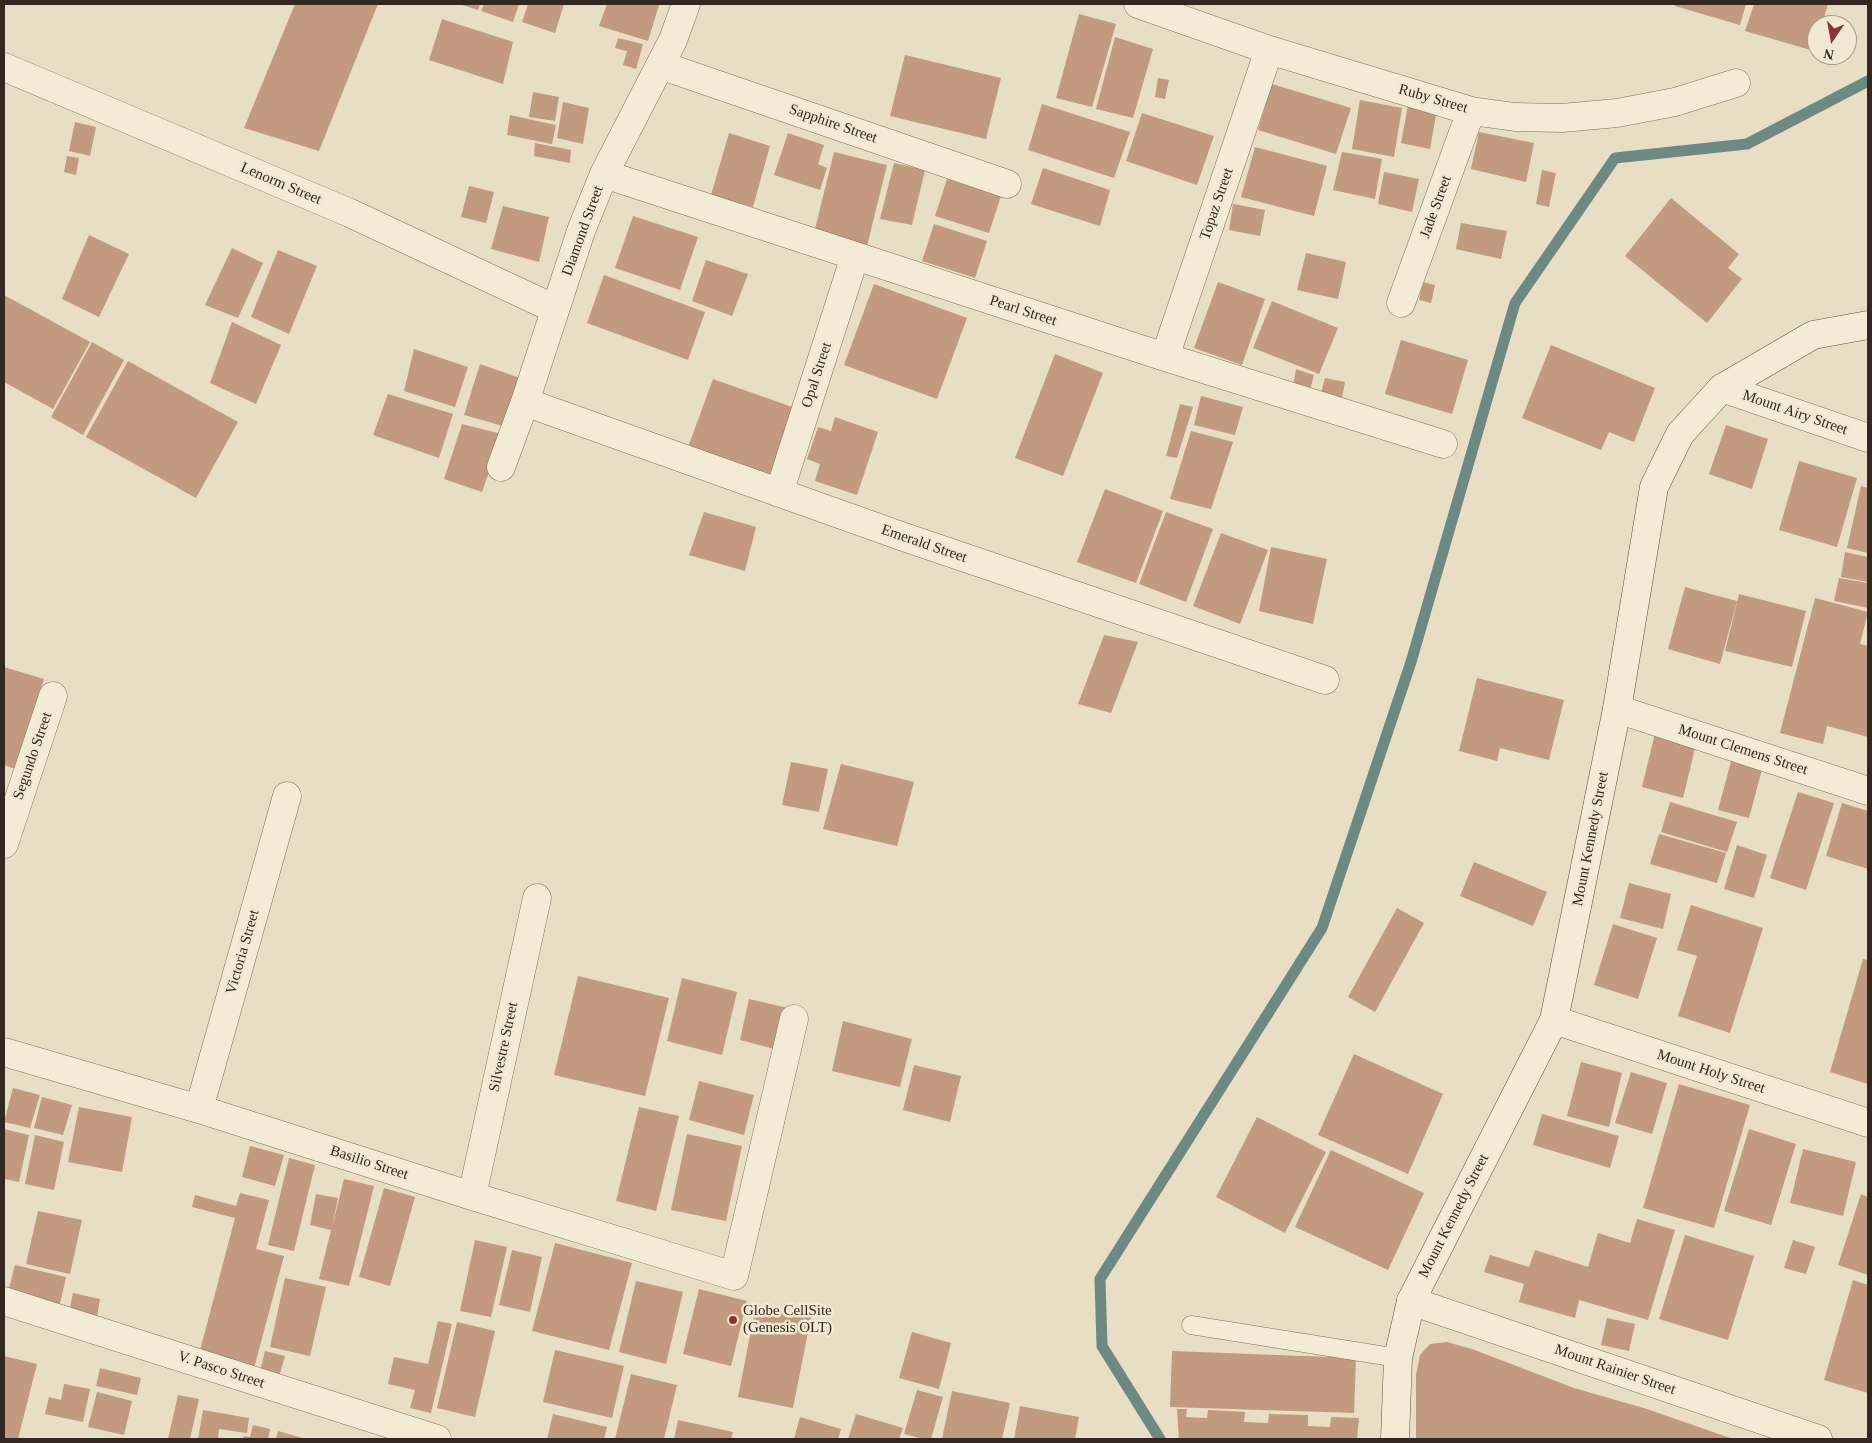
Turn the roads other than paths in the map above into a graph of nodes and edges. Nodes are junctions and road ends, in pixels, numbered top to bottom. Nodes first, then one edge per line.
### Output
1 (686, 4) edge
2 (1138, 4) edge
3 (1269, 50) junction
4 (660, 65) junction
5 (4, 67) edge
6 (1736, 83) dead end
7 (1471, 111) junction
8 (604, 174) junction
9 (1007, 184) dead end
10 (855, 256) junction
11 (1401, 303) dead end
12 (555, 309) junction
13 (1868, 325) edge
14 (1165, 357) junction
15 (1722, 388) junction
16 (525, 402) junction
17 (1868, 438) edge
18 (1443, 444) dead end
19 (501, 467) dead end
20 (779, 493) junction
21 (1325, 680) dead end
22 (53, 696) dead end
23 (1617, 710) junction
24 (1868, 791) edge
25 (287, 796) dead end
26 (4, 844) edge
27 (537, 898) dead end
28 (794, 1019) dead end
29 (1554, 1020) junction
30 (4, 1052) edge
31 (199, 1109) junction
32 (1868, 1123) edge
33 (472, 1196) junction
34 (4, 1301) edge
35 (1411, 1301) junction
36 (1191, 1325) dead end
37 (1398, 1358) junction
38 (437, 1439) edge
39 (1395, 1439) edge
40 (1818, 1439) edge

1 - 4 street, Diamond Street
2 - 3 street, Ruby Street
3 - 7 street, Ruby Street
3 - 14 street, Topaz Street
4 - 8 street, Diamond Street
4 - 9 street, Sapphire Street
5 - 12 street, Lenorm Street
6 - 7 street, Ruby Street
7 - 11 street, Jade Street
8 - 10 street, Pearl Street
8 - 12 street, Diamond Street
10 - 14 street, Pearl Street
10 - 20 street, Opal Street
12 - 16 street, Diamond Street
13 - 15 street, Mount Kennedy Street
14 - 18 street, Pearl Street
15 - 17 street, Mount Airy Street
15 - 23 street, Mount Kennedy Street
16 - 19 street, Diamond Street
16 - 20 street, Emerald Street
20 - 21 street, Emerald Street
22 - 26 street, Segundo Street
23 - 24 street, Mount Clemens Street
23 - 29 street, Mount Kennedy Street
25 - 31 street, Victoria Street
27 - 33 street, Silvestre Street
28 - 33 street, Basilio Street
29 - 32 street, Mount Holy Street
29 - 35 street, Mount Kennedy Street
30 - 31 street, Basilio Street
31 - 33 street, Basilio Street
34 - 38 street, V. Pasco Street
35 - 37 street, Mount Kennedy Street
35 - 40 street, Mount Rainier Street
36 - 37 lane
37 - 39 street, Mount Kennedy Street

